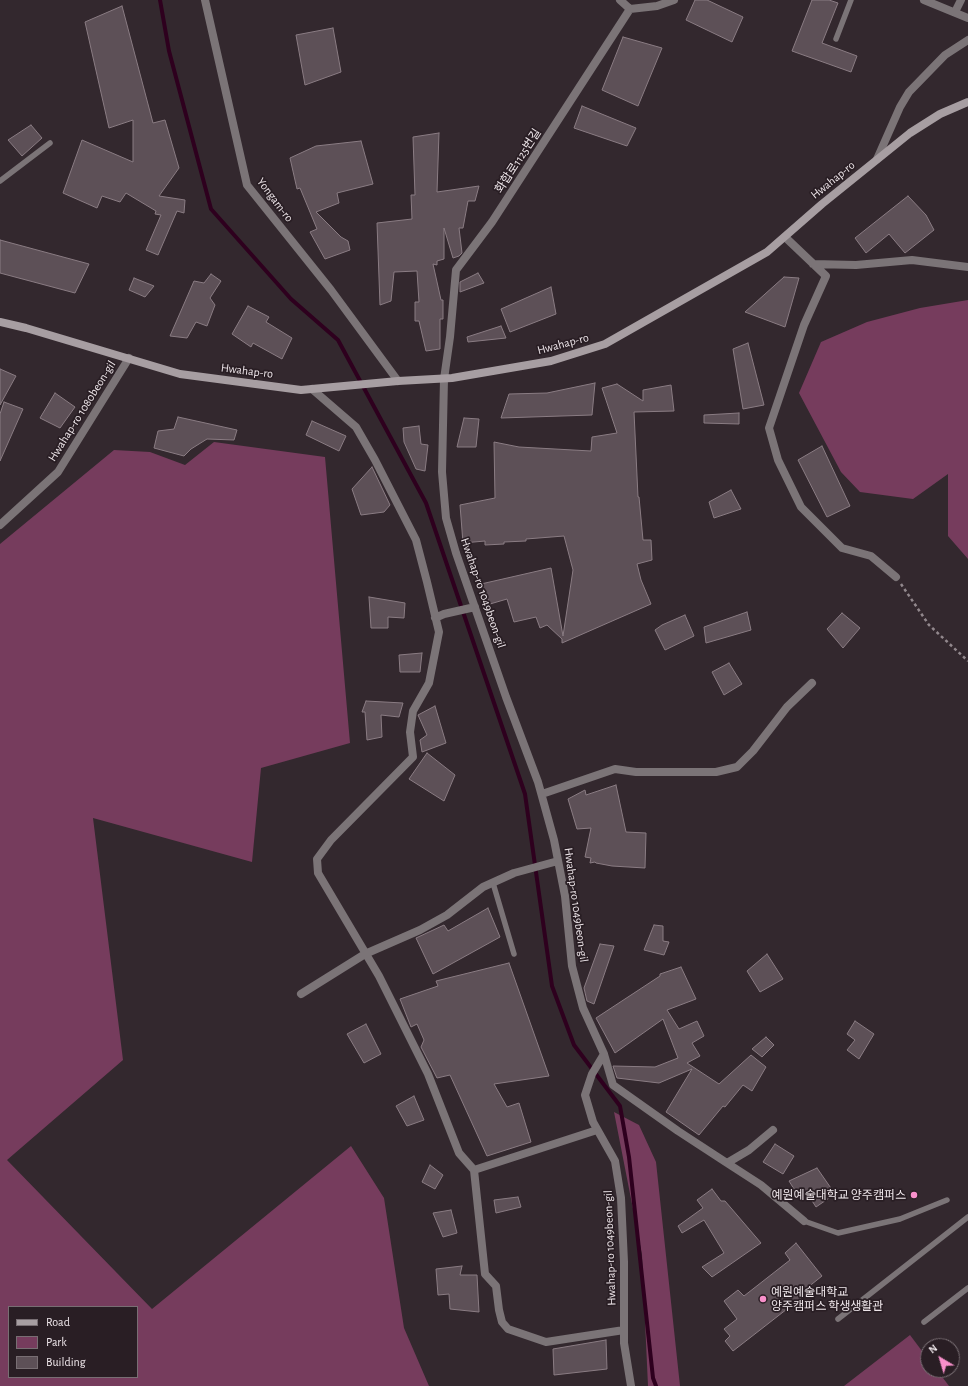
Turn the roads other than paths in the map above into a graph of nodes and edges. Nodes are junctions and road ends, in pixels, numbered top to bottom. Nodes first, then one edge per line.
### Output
1 (205, 0) edge
2 (620, 0) edge
3 (674, 0) edge
4 (851, 0) edge
5 (924, 0) edge
6 (961, 0) edge
7 (630, 9) junction
8 (955, 12) junction
9 (968, 18) edge
10 (836, 39) dead end
11 (968, 40) edge
12 (968, 102) edge
13 (50, 143) dead end
14 (878, 159) junction
15 (0, 181) edge
16 (784, 237) junction
17 (814, 264) junction
18 (968, 267) edge
19 (0, 322) edge
20 (129, 358) junction
21 (444, 379) junction
22 (398, 381) junction
23 (312, 389) junction
24 (0, 525) edge
25 (896, 577) road end
26 (473, 607) junction
27 (435, 618) junction
28 (812, 683) dead end
29 (542, 794) junction
30 (558, 861) junction
31 (493, 883) junction
32 (365, 954) junction
33 (514, 954) dead end
34 (301, 994) dead end
35 (604, 1054) junction
36 (598, 1130) junction
37 (773, 1130) dead end
38 (727, 1163) junction
39 (474, 1170) junction
40 (947, 1200) dead end
41 (968, 1217) edge
42 (804, 1221) joint
43 (968, 1288) edge
44 (838, 1319) dead end
45 (924, 1322) dead end
46 (624, 1330) junction
47 (631, 1386) edge

1 - 22 street, Yongam-ro
2 - 7 street
3 - 7 street
4 - 10 lane
5 - 8 street
6 - 8 street
7 - 21 street, 화합로1125번길
8 - 9 street
11 - 14 street
12 - 14 main road, Hwahap-ro
13 - 15 lane
14 - 16 main road, Hwahap-ro
16 - 17 street
16 - 21 main road, Hwahap-ro
17 - 18 street
17 - 25 street
19 - 20 main road
20 - 23 main road, Hwahap-ro
20 - 24 street, Hwahap-ro 1080beon-gil
21 - 22 main road, Hwahap-ro
21 - 26 street, Hwahap-ro 1049beon-gil
22 - 23 main road, Hwahap-ro
23 - 27 street
26 - 27 street
26 - 29 street, Hwahap-ro 1049beon-gil
27 - 32 street
28 - 29 street
29 - 30 street, Hwahap-ro 1049beon-gil
30 - 31 street
30 - 35 street, Hwahap-ro 1049beon-gil
31 - 32 street
31 - 33 lane
32 - 34 street
32 - 39 street
35 - 36 street, Hwahap-ro 1049beon-gil
35 - 38 street
36 - 39 street
36 - 46 street, Hwahap-ro 1049beon-gil
37 - 38 street
38 - 42 street
39 - 46 street
40 - 42 lane
41 - 44 lane
43 - 45 lane
46 - 47 street, Hwahap-ro 1049beon-gil

